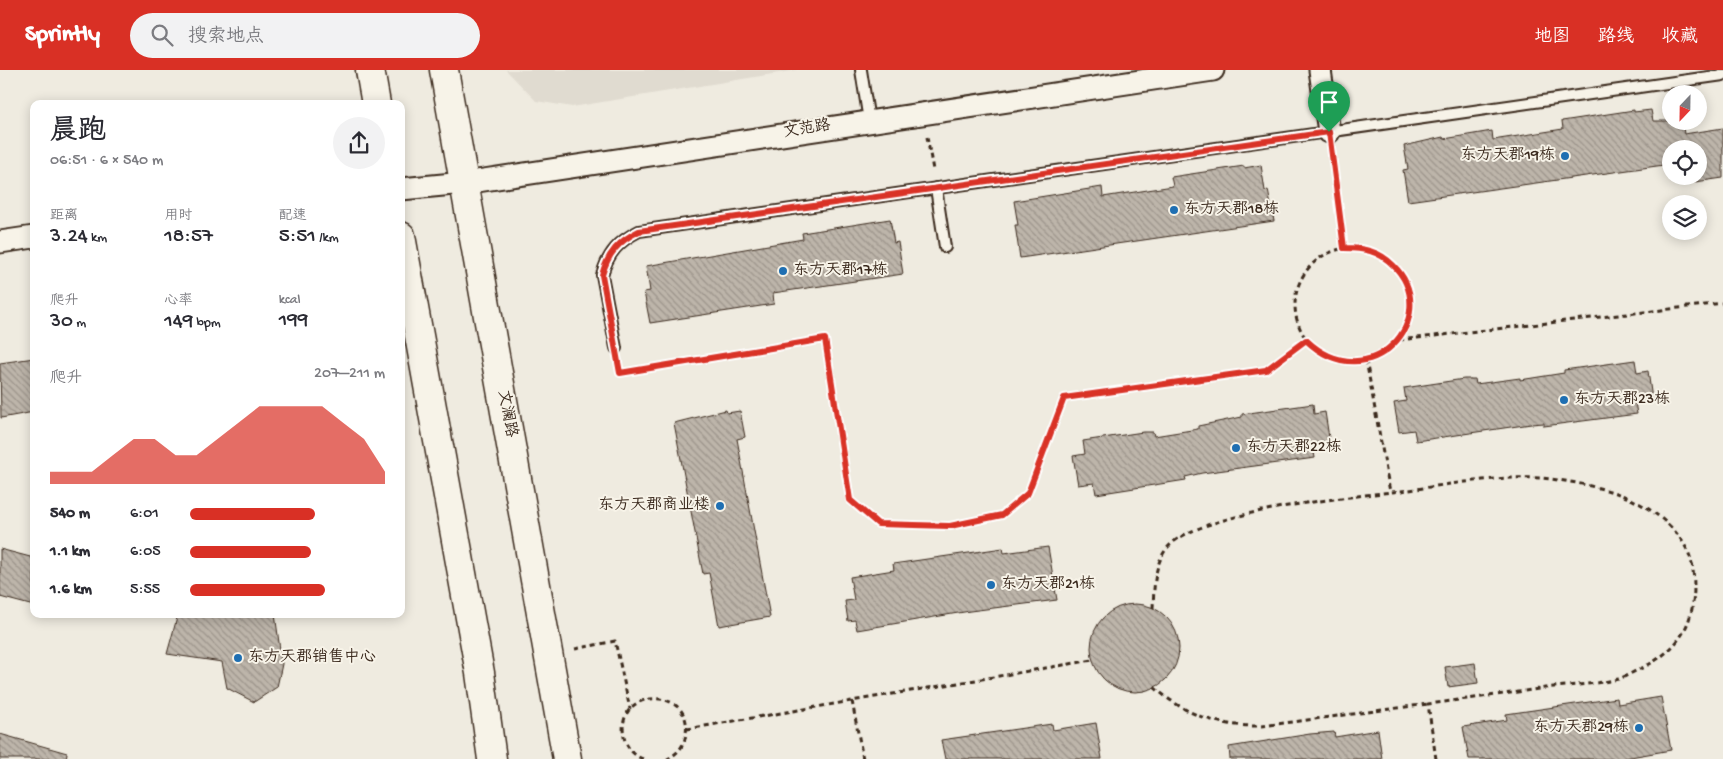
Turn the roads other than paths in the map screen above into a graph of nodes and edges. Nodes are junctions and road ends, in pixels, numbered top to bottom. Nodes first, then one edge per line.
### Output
1 (370, 70) edge
2 (444, 70) edge
3 (861, 70) edge
4 (1213, 70) edge
5 (1320, 70) edge
6 (1723, 75) edge
7 (375, 100) edge
8 (869, 121) junction
9 (1329, 132) junction
10 (464, 183) junction
11 (936, 188) junction
12 (405, 190) edge
13 (30, 238) edge
14 (0, 242) edge
15 (945, 247) dead end
16 (405, 258) edge
17 (616, 348) road end
18 (492, 759) edge
19 (567, 759) edge

1 - 7 main road
2 - 10 main road, 文澜路
3 - 8 lane
4 - 8 street, 文范路
5 - 9 street
6 - 9 lane
8 - 10 street, 文范路
9 - 11 lane
10 - 12 street, 文范路
10 - 19 main road, 文澜路
11 - 15 lane
11 - 17 lane
13 - 14 street
16 - 18 main road

